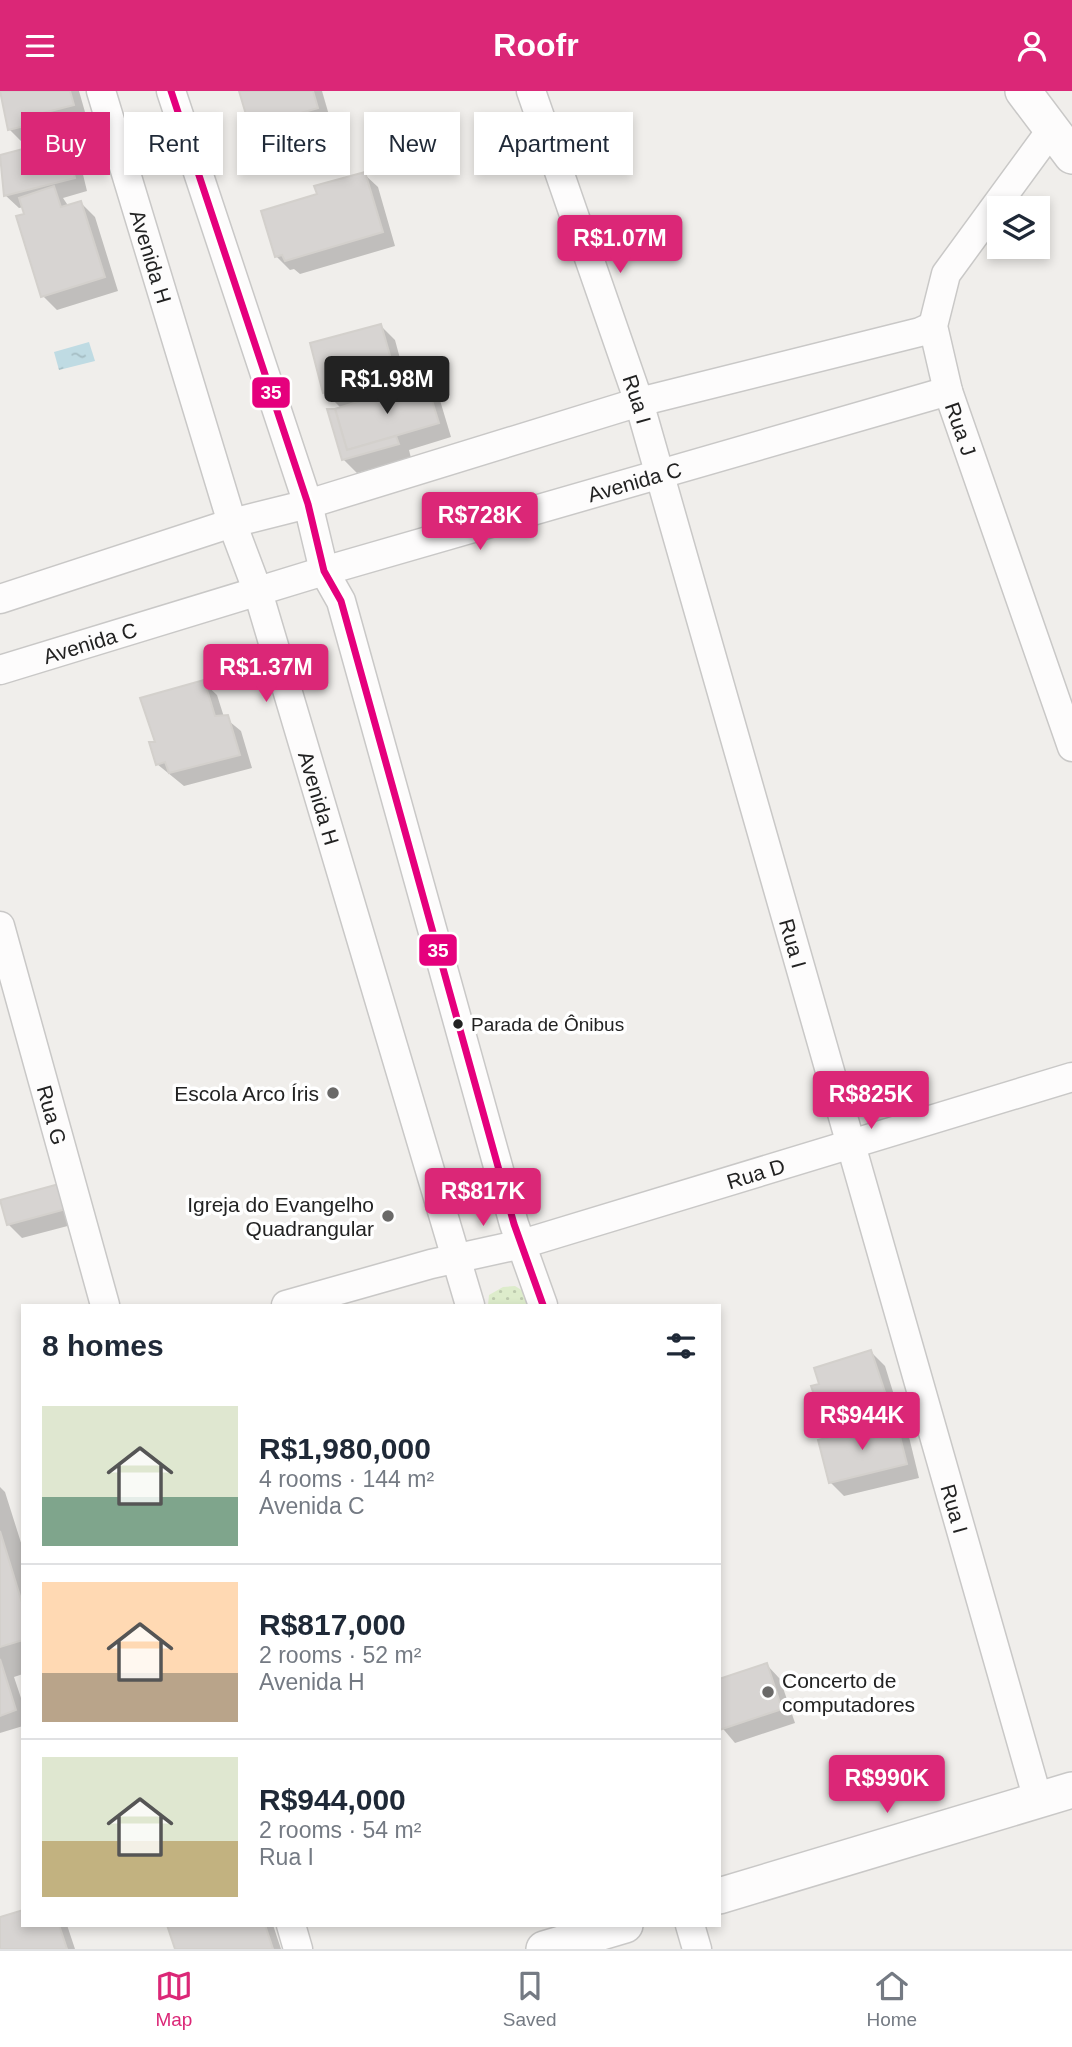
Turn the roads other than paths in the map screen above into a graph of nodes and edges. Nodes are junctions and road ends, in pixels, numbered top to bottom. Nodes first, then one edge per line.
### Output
1 (102, 91) edge
2 (171, 91) edge
3 (531, 91) edge
4 (1023, 91) edge
5 (1062, 143) edge
6 (933, 326) junction
7 (948, 391) junction
8 (639, 402) junction
9 (659, 475) junction
10 (308, 504) junction
11 (232, 523) junction
12 (324, 571) junction
13 (258, 592) junction
14 (0, 599) edge
15 (0, 670) edge
16 (1072, 747) edge
17 (0, 926) edge
18 (1072, 1077) edge
19 (849, 1144) junction
20 (522, 1244) junction
21 (456, 1261) junction
22 (105, 1304) edge
23 (290, 1304) edge
24 (470, 1304) edge
25 (543, 1304) edge
26 (1072, 1790) edge
27 (1038, 1800) junction
28 (721, 1895) edge
29 (291, 1927) edge
30 (618, 1927) edge
31 (691, 1927) edge
32 (298, 1949) edge
33 (544, 1949) edge
34 (697, 1949) edge

1 - 11 street, Avenida H
2 - 10 street
3 - 8 street, Rua I
4 - 5 street
5 - 6 street, Rua J
6 - 7 street, Rua J
6 - 8 street
7 - 9 street, Avenida C
7 - 16 street, Rua J
8 - 9 street, Rua I
8 - 10 street
9 - 12 street, Avenida C
9 - 19 street, Rua I
10 - 11 street
10 - 12 street
11 - 13 street, Avenida H
11 - 14 street
12 - 13 street, Avenida C
12 - 20 street
13 - 15 street, Avenida C
13 - 21 street, Avenida H
17 - 22 street, Rua G
18 - 19 street, Rua D
19 - 20 street, Rua D
19 - 27 street, Rua I
20 - 21 street, Rua D
20 - 25 street
21 - 23 street
21 - 24 street, Avenida H
26 - 27 street
27 - 28 street
29 - 32 street
30 - 33 street
31 - 34 street

